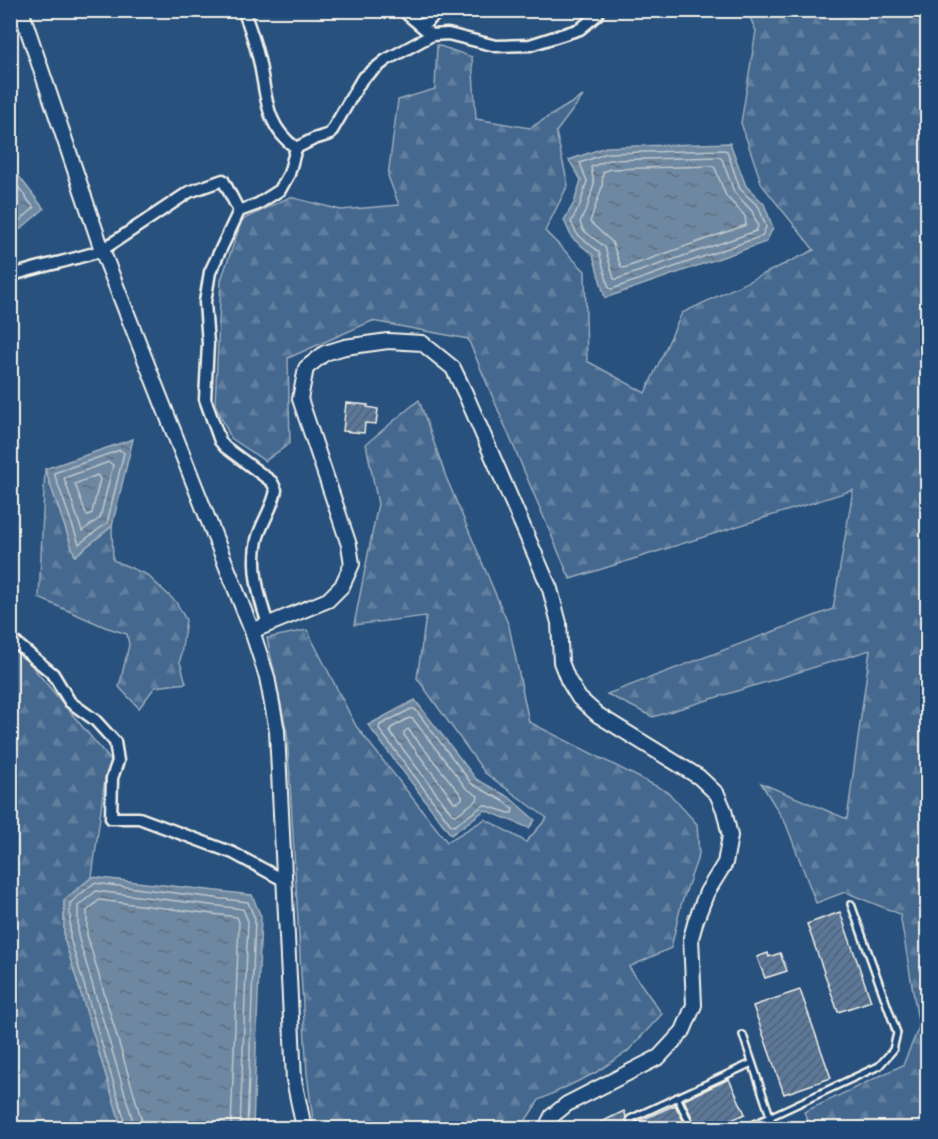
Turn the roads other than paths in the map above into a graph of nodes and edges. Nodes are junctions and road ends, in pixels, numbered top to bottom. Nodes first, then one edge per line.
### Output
1 (21, 10) edge
2 (243, 10) edge
3 (402, 10) edge
4 (441, 10) edge
5 (598, 10) edge
6 (422, 26) junction
7 (432, 35) junction
8 (296, 148) junction
9 (239, 211) junction
10 (102, 250) junction
11 (10, 276) edge
12 (268, 624) junction
13 (252, 631) junction
14 (10, 638) edge
15 (285, 880) junction
16 (851, 904) dead end
17 (743, 1035) dead end
18 (752, 1063) junction
19 (677, 1097) junction
20 (770, 1117) junction
21 (303, 1128) edge
22 (546, 1128) edge
23 (635, 1128) edge
24 (692, 1128) edge
25 (746, 1128) edge
26 (774, 1128) edge

1 - 10 street
2 - 8 street
3 - 6 street
4 - 6 street
5 - 7 street
6 - 7 street
7 - 8 street
8 - 9 street
9 - 10 street
9 - 12 street
10 - 11 street
10 - 13 street
12 - 13 street
12 - 22 street
13 - 15 street
14 - 15 street
15 - 21 street
16 - 20 lane
17 - 18 lane
18 - 19 lane
18 - 20 lane
19 - 23 lane
19 - 24 lane
20 - 25 lane
20 - 26 lane

